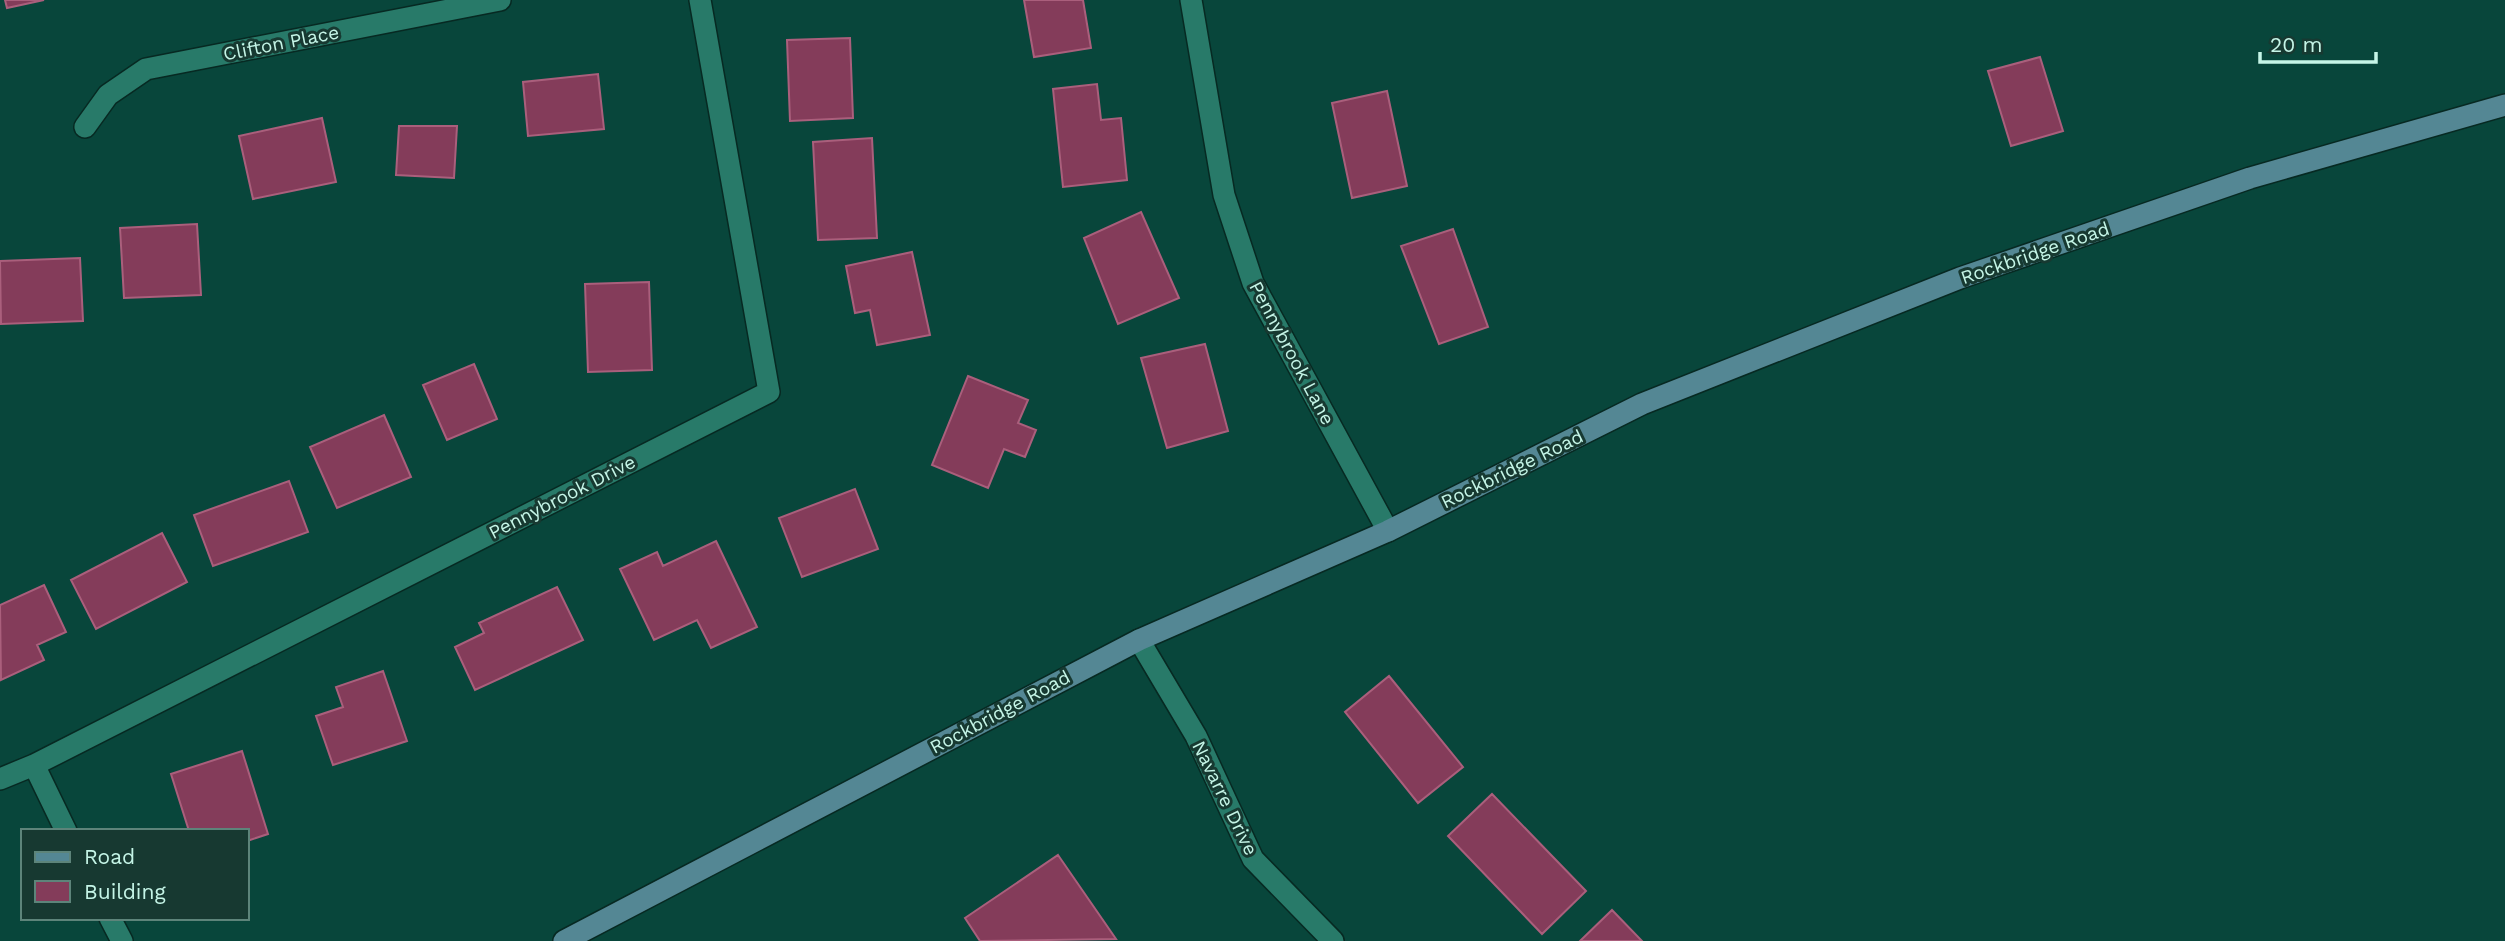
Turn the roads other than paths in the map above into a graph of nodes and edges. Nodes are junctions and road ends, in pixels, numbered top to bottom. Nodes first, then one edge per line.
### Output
1 (500, 0) edge
2 (700, 0) edge
3 (1191, 0) edge
4 (2505, 105) edge
5 (85, 127) dead end
6 (1388, 531) junction
7 (1139, 639) junction
8 (34, 765) junction
9 (0, 779) edge
10 (65, 829) edge
11 (111, 920) edge
12 (122, 941) edge
13 (564, 941) edge
14 (1333, 941) edge

1 - 5 street, Clifton Place
2 - 8 street, Pennybrook Drive
3 - 6 street, Pennybrook Lane
4 - 6 main road, Rockbridge Road
6 - 7 main road, Rockbridge Road
7 - 13 main road, Rockbridge Road
7 - 14 street, Navarre Drive
8 - 9 street, Pennybrook Drive
8 - 10 street
11 - 12 street

